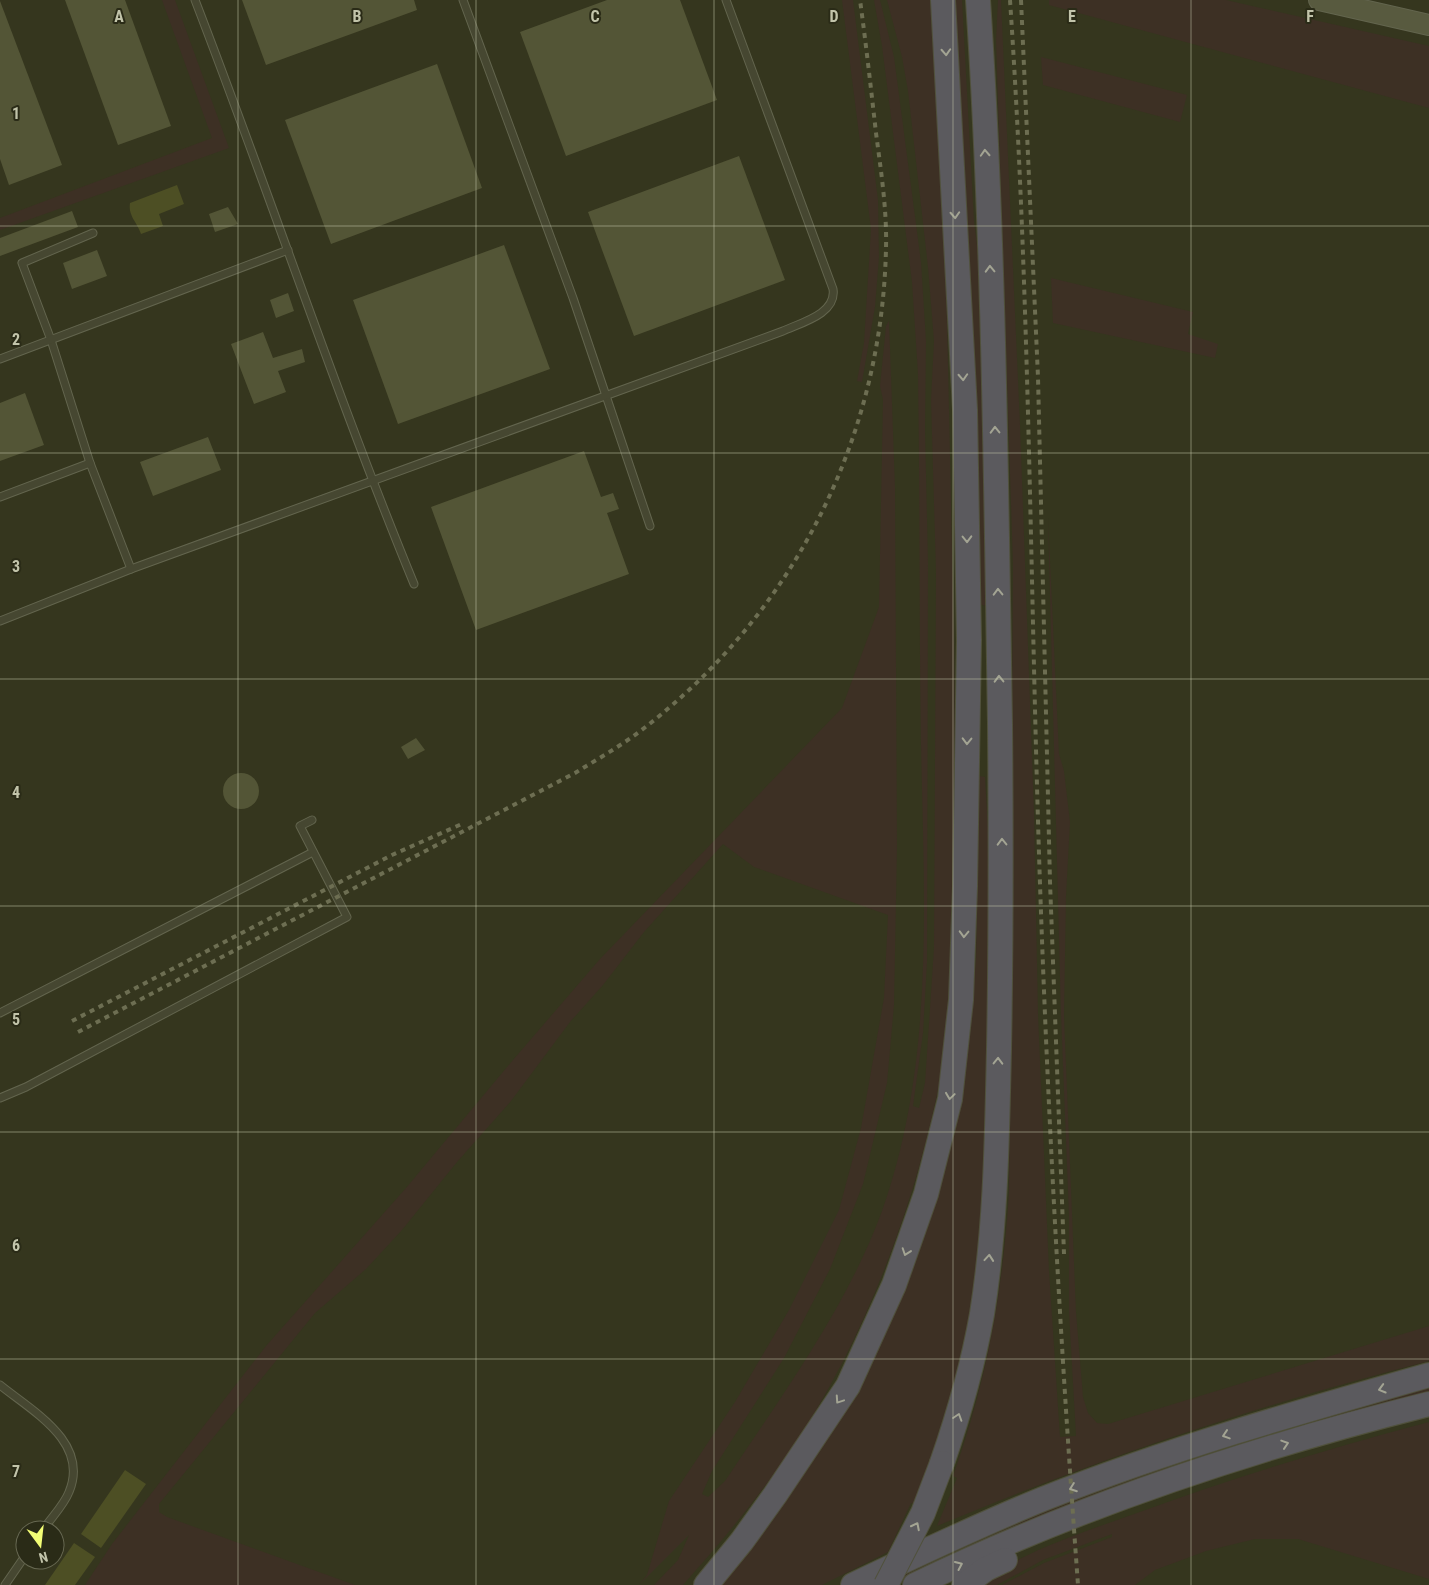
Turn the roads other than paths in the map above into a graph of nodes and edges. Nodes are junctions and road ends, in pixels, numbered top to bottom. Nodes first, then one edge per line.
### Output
1 (195, 0) edge
2 (463, 0) edge
3 (726, 0) edge
4 (943, 0) edge
5 (1320, 0) edge
6 (979, 2) edge
7 (1429, 25) edge
8 (93, 233) dead end
9 (288, 250) junction
10 (51, 340) junction
11 (0, 359) edge
12 (606, 395) junction
13 (90, 463) junction
14 (372, 481) junction
15 (0, 497) edge
16 (650, 526) dead end
17 (131, 569) junction
18 (414, 584) dead end
19 (0, 621) edge
20 (312, 820) dead end
21 (313, 852) junction
22 (0, 1014) edge
23 (0, 1098) edge
24 (1429, 1375) edge
25 (0, 1385) edge
26 (1429, 1404) edge
27 (1156, 1486) junction
28 (50, 1520) edge
29 (15, 1570) edge
30 (4, 1585) edge
31 (706, 1585) edge
32 (853, 1585) edge
33 (886, 1585) edge
34 (915, 1585) edge
35 (964, 1585) edge

1 - 9 lane
2 - 12 lane
3 - 12 lane
4 -> 31 highway
5 - 7 main road
33 -> 6 highway, bridge
8 - 10 lane
9 - 10 lane
9 - 14 lane
10 - 11 lane
10 - 13 lane
12 - 14 lane
12 - 16 lane
13 - 15 lane
13 - 17 lane
14 - 17 lane
14 - 18 lane
17 - 19 lane
20 - 21 lane
21 - 22 lane
21 - 23 lane
24 -> 32 highway
25 - 28 lane
27 -> 26 highway
34 -> 27 highway
27 - 35 highway
29 - 30 lane

